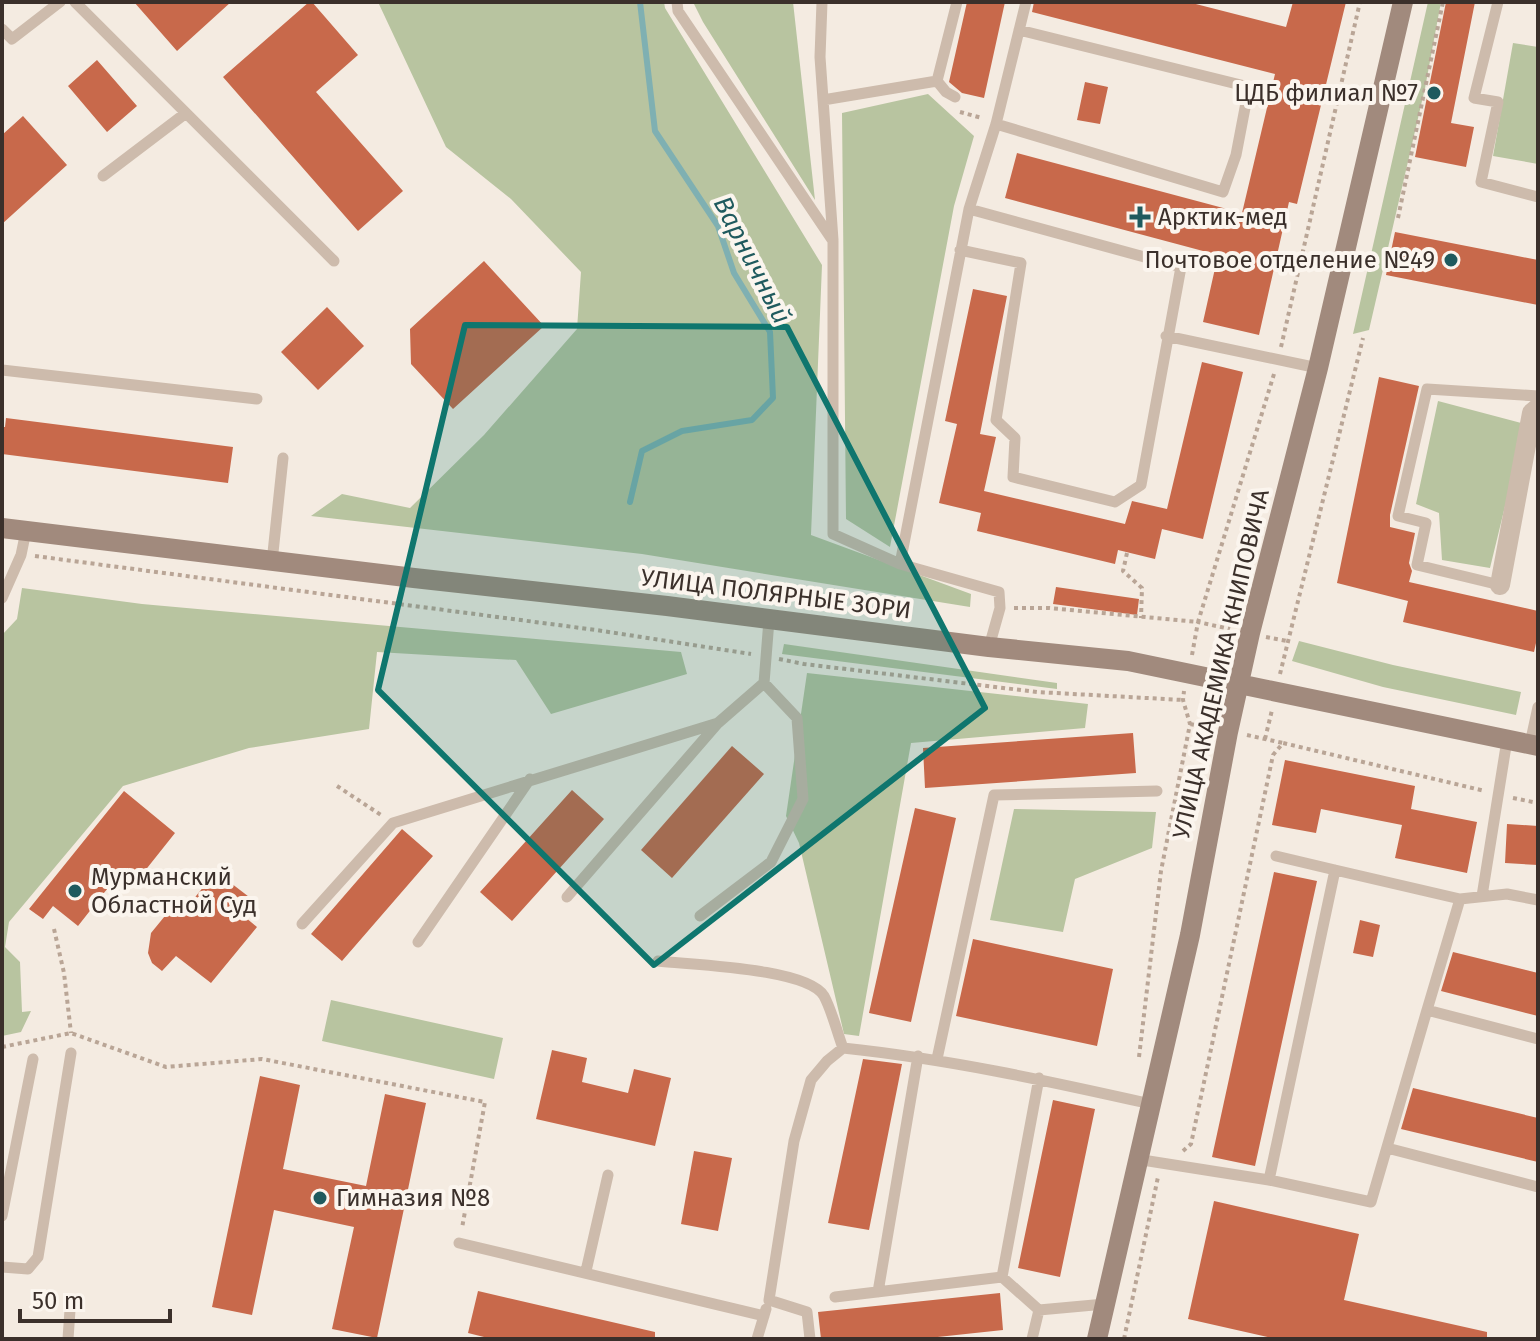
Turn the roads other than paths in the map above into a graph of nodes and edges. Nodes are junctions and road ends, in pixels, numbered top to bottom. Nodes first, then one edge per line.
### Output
1 (60, 2) edge
2 (75, 2) edge
3 (677, 2) edge
4 (822, 2) edge
5 (957, 2) edge
6 (1026, 2) edge
7 (1403, 2) edge
8 (1498, 2) edge
9 (2, 29) edge
10 (1019, 30) junction
11 (937, 81) junction
12 (955, 97) dead end
13 (823, 100) junction
14 (186, 113) junction
15 (996, 124) junction
16 (103, 176) dead end
17 (1538, 197) edge
18 (969, 209) junction
19 (833, 241) junction
20 (960, 250) junction
21 (334, 261) dead end
22 (1166, 336) junction
23 (1318, 368) junction
24 (2, 370) edge
25 (1538, 396) edge
26 (257, 399) dead end
27 (1538, 408) edge
28 (283, 458) dead end
29 (2, 528) edge
30 (26, 531) junction
31 (272, 562) junction
32 (900, 564) junction
33 (1500, 585) joint
34 (2, 598) edge
35 (769, 620) junction
36 (989, 647) junction
37 (764, 683) junction
38 (1239, 684) junction
39 (1538, 707) edge
40 (718, 723) junction
41 (1507, 740) junction
42 (1534, 745) edge
43 (530, 779) junction
44 (1157, 791) dead end
45 (1276, 856) dead end
46 (1335, 870) junction
47 (1482, 896) junction
48 (567, 897) dead end
49 (1460, 899) junction
50 (1538, 900) edge
51 (700, 916) dead end
52 (302, 924) dead end
53 (418, 942) dead end
54 (658, 961) dead end
55 (1427, 1010) junction
56 (1538, 1039) edge
57 (843, 1048) junction
58 (71, 1053) dead end
59 (918, 1056) junction
60 (33, 1059) dead end
61 (937, 1059) junction
62 (1039, 1078) junction
63 (1151, 1104) junction
64 (1387, 1148) junction
65 (1136, 1159) junction
66 (608, 1175) dead end
67 (1269, 1180) junction
68 (1538, 1187) edge
69 (2, 1216) edge
70 (459, 1243) road end
71 (2, 1267) edge
72 (586, 1271) junction
73 (1002, 1277) junction
74 (878, 1292) junction
75 (835, 1297) dead end
76 (769, 1300) junction
77 (1105, 1304) junction
78 (70, 1310) dead end
79 (1039, 1310) junction
80 (764, 1316) junction
81 (68, 1339) edge
82 (757, 1339) edge
83 (810, 1339) edge
84 (1032, 1339) edge
85 (1097, 1339) edge

1 - 9 lane
2 - 14 lane
3 - 19 lane
4 - 13 lane
5 - 11 lane
6 - 10 lane
7 - 23 main road, УЛИЦА АКАДЕМИКА КНИПОВИЧА
8 - 17 lane
10 - 15 lane
10 - 15 lane
11 - 12 lane
11 - 13 lane
13 - 19 lane
14 - 16 lane
14 - 21 lane
15 - 18 lane
18 - 20 lane
18 - 22 lane
19 - 32 lane
20 - 22 lane
20 - 32 lane
22 - 23 lane
23 - 38 main road, УЛИЦА АКАДЕМИКА КНИПОВИЧА
24 - 26 lane
25 - 33 lane
27 - 33 street
28 - 31 lane
29 - 30 main road, УЛИЦА ПОЛЯРНЫЕ ЗОРИ
30 - 31 main road, УЛИЦА ПОЛЯРНЫЕ ЗОРИ
30 - 34 lane
31 - 35 main road, УЛИЦА ПОЛЯРНЫЕ ЗОРИ
32 - 36 lane
35 - 36 main road, УЛИЦА ПОЛЯРНЫЕ ЗОРИ
35 - 37 lane
36 - 38 main road, УЛИЦА ПОЛЯРНЫЕ ЗОРИ
37 - 40 lane
37 - 51 lane
38 - 41 main road, УЛИЦА ПОЛЯРНЫЕ ЗОРИ
38 - 63 main road, УЛИЦА АКАДЕМИКА КНИПОВИЧА
39 - 42 lane
40 - 43 lane
40 - 48 lane
41 - 42 main road, УЛИЦА ПОЛЯРНЫЕ ЗОРИ
41 - 47 lane
43 - 52 lane
43 - 53 lane
44 - 61 lane
45 - 46 lane
46 - 49 lane
46 - 67 lane
47 - 49 lane
47 - 50 lane
49 - 55 lane
54 - 57 lane
55 - 56 lane
55 - 64 lane
57 - 59 lane
57 - 76 lane
58 - 71 lane
59 - 61 lane
59 - 74 lane
60 - 69 lane
61 - 62 lane
62 - 63 lane
62 - 73 lane
63 - 65 main road, УЛИЦА АКАДЕМИКА КНИПОВИЧА
64 - 67 lane
64 - 68 lane
65 - 67 lane
65 - 77 main road, УЛИЦА АКАДЕМИКА КНИПОВИЧА
66 - 72 lane
70 - 72 lane
72 - 80 lane
73 - 74 lane
73 - 79 lane
74 - 75 lane
76 - 80 lane
76 - 83 lane
77 - 79 lane
77 - 85 main road, УЛИЦА АКАДЕМИКА КНИПОВИЧА
78 - 81 lane
79 - 84 lane
80 - 82 lane

